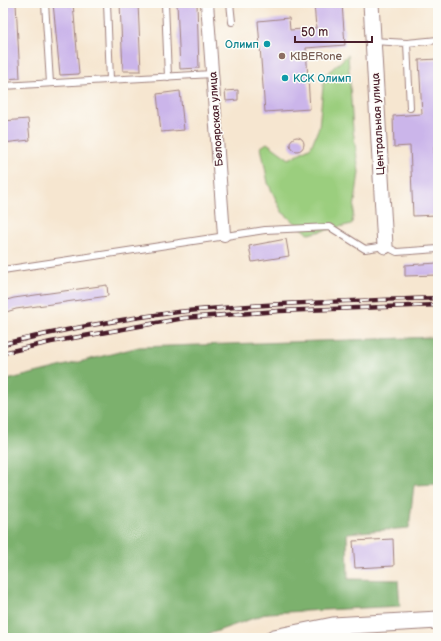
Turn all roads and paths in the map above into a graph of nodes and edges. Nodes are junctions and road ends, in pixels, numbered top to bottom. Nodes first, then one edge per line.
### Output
1 (45, 3) edge
2 (107, 3) edge
3 (165, 3) edge
4 (207, 3) edge
5 (230, 3) edge
6 (371, 3) edge
7 (232, 22) dead end
8 (438, 40) edge
9 (373, 41) junction
10 (408, 43) junction
11 (212, 74) junction
12 (168, 77) junction
13 (110, 80) junction
14 (50, 83) junction
15 (3, 86) edge
16 (410, 108) dead end
17 (224, 235) junction
18 (385, 246) junction
19 (438, 249) edge
20 (3, 270) edge
21 (438, 620) edge
22 (274, 638) edge

1 - 14 lane
2 - 13 lane
3 - 12 lane
4 - 11 street, Белоярская улица
5 - 7 lane
6 - 9 street, Центральная улица
8 - 10 lane
9 - 10 lane
9 - 18 street, Центральная улица
10 - 16 lane
11 - 12 lane
11 - 17 street, Белоярская улица
12 - 13 lane
13 - 14 lane
14 - 15 lane
17 - 18 lane
17 - 20 lane
18 - 19 lane
21 - 22 main road

